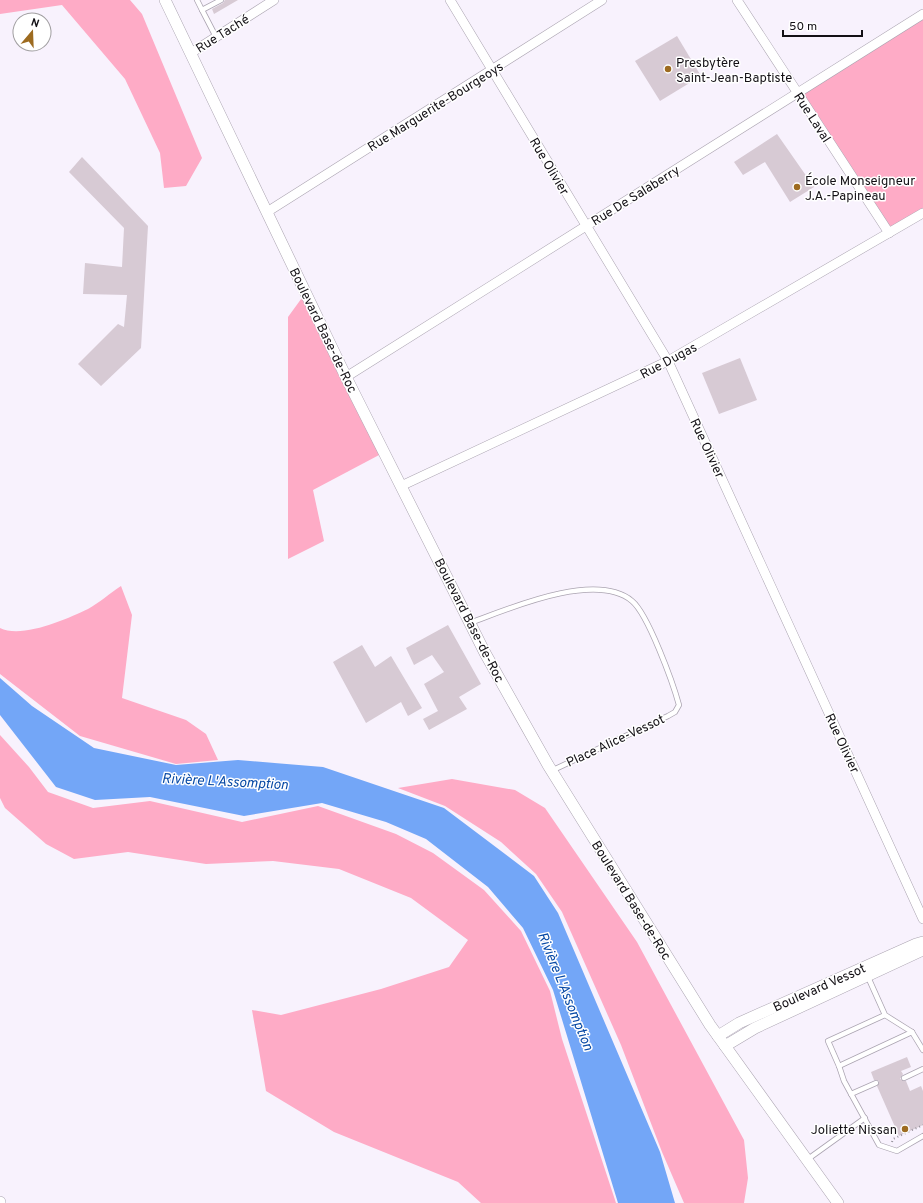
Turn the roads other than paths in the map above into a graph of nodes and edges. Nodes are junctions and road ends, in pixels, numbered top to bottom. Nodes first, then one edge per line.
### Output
1 (164, 0) edge
2 (197, 0) edge
3 (221, 0) edge
4 (274, 0) edge
5 (450, 0) edge
6 (602, 0) edge
7 (737, 0) edge
8 (264, 3) edge
9 (202, 10) junction
10 (923, 14) edge
11 (216, 37) junction
12 (191, 53) junction
13 (492, 70) junction
14 (797, 93) junction
15 (268, 212) junction
16 (923, 213) edge
17 (586, 226) junction
18 (888, 233) junction
19 (668, 361) junction
20 (346, 377) junction
21 (401, 486) junction
22 (470, 623) junction
23 (551, 771) junction
24 (923, 919) edge
25 (923, 942) edge
26 (923, 950) edge
27 (868, 977) junction
28 (885, 1014) junction
29 (912, 1032) junction
30 (718, 1036) junction
31 (726, 1046) junction
32 (923, 1050) edge
33 (839, 1066) junction
34 (923, 1069) edge
35 (904, 1078) dead end
36 (876, 1083) dead end
37 (851, 1094) junction
38 (865, 1118) junction
39 (923, 1136) edge
40 (807, 1160) junction
41 (838, 1203) edge

1 - 12 street, Boulevard Base-de-Roc
2 - 9 lane
3 - 9 lane
4 - 8 street, Rue Taché
5 - 13 street, Rue Olivier
6 - 13 street, Rue Marguerite-Bourgeoys
7 - 14 street, Rue Laval
8 - 11 street, Rue Taché
9 - 11 lane
10 - 14 street, Rue De Salaberry
11 - 12 street, Rue Taché
12 - 15 street, Boulevard Base-de-Roc
13 - 15 street, Rue Marguerite-Bourgeoys
13 - 17 street, Rue Olivier
14 - 17 street, Rue De Salaberry
14 - 18 street, Rue Laval
15 - 20 street, Boulevard Base-de-Roc
16 - 18 street, Rue Dugas
17 - 19 street, Rue Olivier
17 - 20 street, Rue De Salaberry
18 - 19 street, Rue Dugas
19 - 21 street, Rue Dugas
19 - 24 street, Rue Olivier
20 - 21 street, Boulevard Base-de-Roc
21 - 22 street, Boulevard Base-de-Roc
22 - 23 street, Boulevard Base-de-Roc
22 - 23 lane, Place Alice-Vessot
23 - 30 street, Boulevard Base-de-Roc
25 - 30 street, Boulevard Vessot
26 - 27 street, Boulevard Vessot
27 - 28 lane
27 - 31 street, Boulevard Vessot
28 - 29 lane
28 - 33 lane
29 - 32 lane
29 - 33 lane
30 - 31 street, Boulevard Base-de-Roc
31 - 40 street, Boulevard Base-de-Roc
33 - 37 lane
34 - 35 lane
36 - 37 lane
37 - 38 lane
38 - 39 lane
38 - 40 lane
40 - 41 street, Boulevard Base-de-Roc

